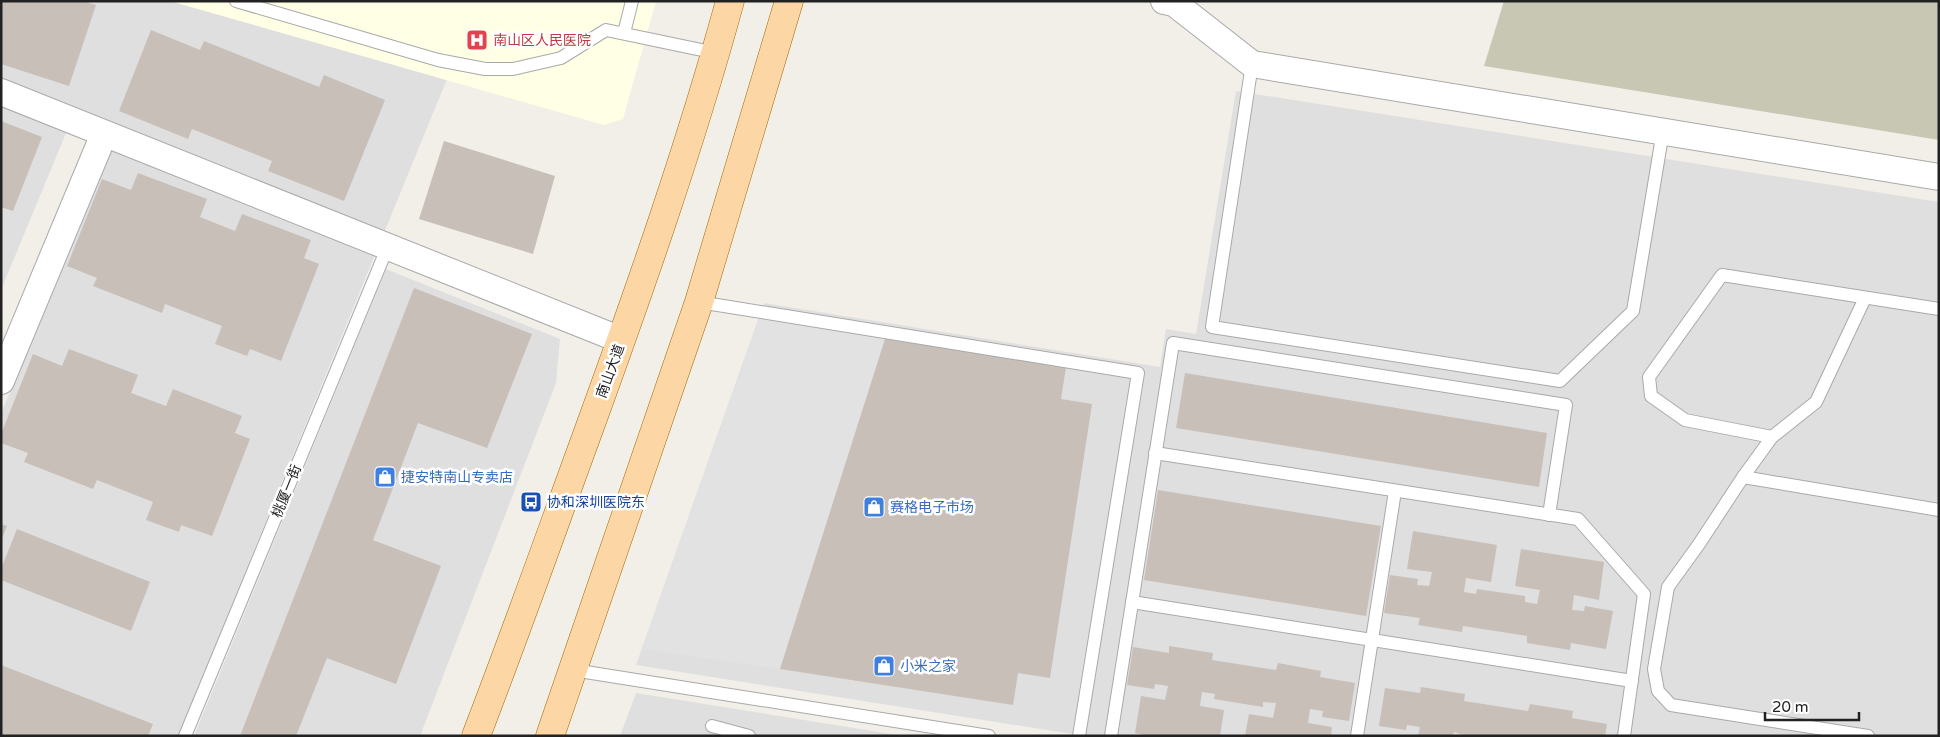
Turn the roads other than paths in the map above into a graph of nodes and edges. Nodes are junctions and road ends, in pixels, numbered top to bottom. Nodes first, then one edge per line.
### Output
1 (236, 1) edge
2 (632, 1) edge
3 (730, 1) edge
4 (789, 1) edge
5 (1171, 2) edge
6 (624, 33) junction
7 (716, 53) junction
8 (1252, 64) junction
9 (1, 92) edge
10 (1663, 131) junction
11 (104, 134) junction
12 (1939, 177) edge
13 (388, 246) junction
14 (1865, 298) junction
15 (699, 302) junction
16 (1939, 309) edge
17 (621, 340) junction
18 (1, 381) edge
19 (1772, 437) junction
20 (1155, 453) junction
21 (1743, 477) junction
22 (1395, 491) junction
23 (1939, 510) edge
24 (1549, 515) junction
25 (1132, 602) junction
26 (1372, 640) junction
27 (573, 670) junction
28 (1632, 681) junction
29 (712, 726) dead end
30 (185, 736) edge
31 (476, 736) edge
32 (550, 736) edge
33 (749, 736) edge
34 (989, 736) edge
35 (1079, 736) edge
36 (1111, 736) edge
37 (1357, 736) edge
38 (1624, 736) edge
39 (1868, 736) edge

1 - 6 lane
2 - 6 lane
3 - 7 main road, 南山大道
4 - 15 main road
5 - 8 street
6 - 7 lane
7 - 17 main road, 南山大道
8 - 10 street
8 - 10 lane
9 - 11 street
10 - 12 street
11 - 13 street
11 - 18 street
13 - 17 street
13 - 30 lane, 桃厦一街
14 - 16 lane
14 - 19 lane
14 - 19 lane
15 - 27 main road
15 - 35 lane
17 - 31 main road, 南山大道
19 - 21 lane
20 - 22 lane
20 - 24 lane
20 - 25 lane
21 - 23 lane
21 - 39 lane
22 - 24 lane
22 - 26 lane
24 - 28 lane
25 - 26 lane
25 - 36 lane
26 - 28 lane
26 - 37 lane
27 - 32 main road
27 - 34 lane
28 - 38 lane
29 - 33 lane

